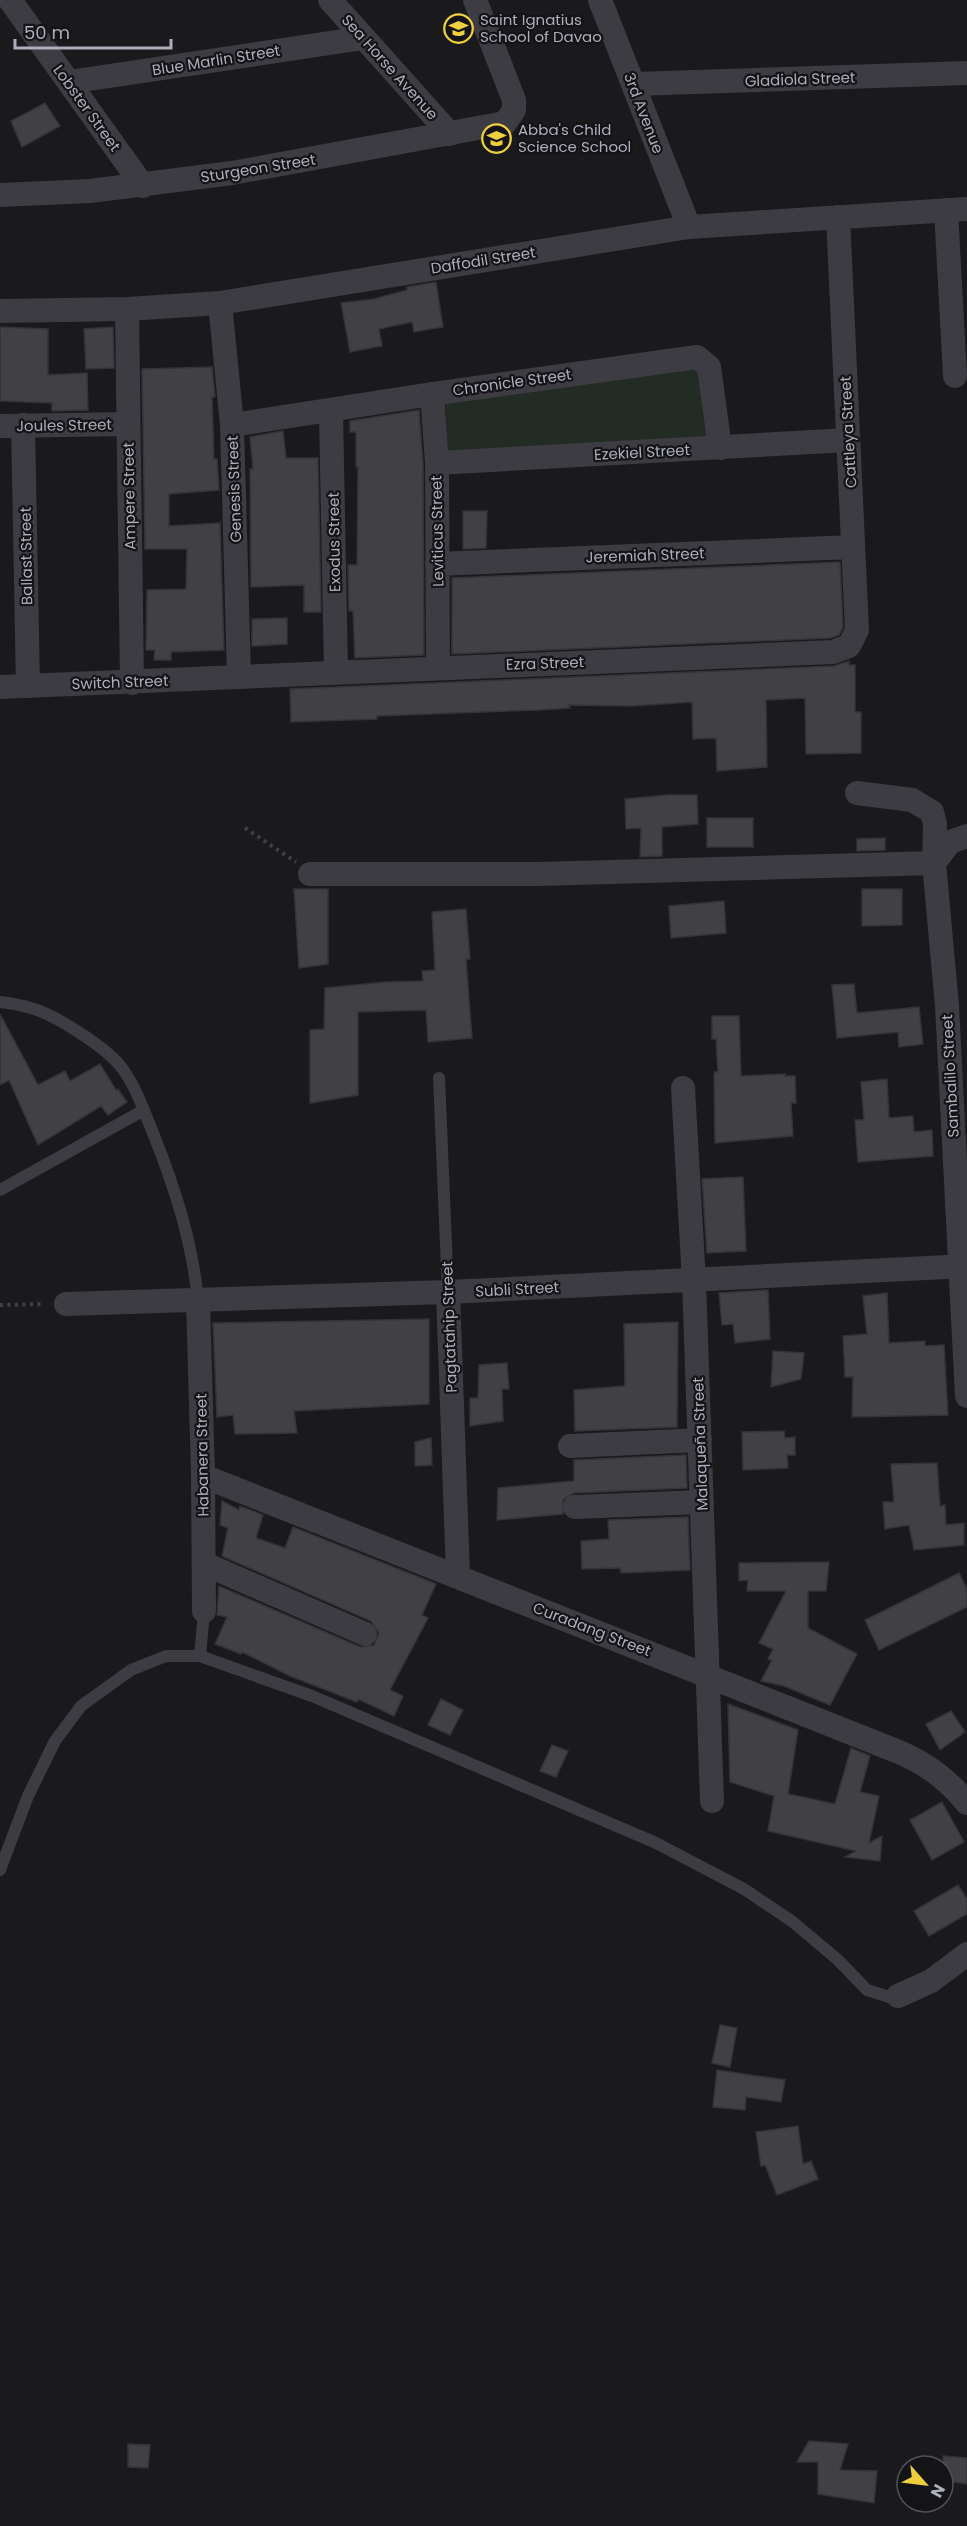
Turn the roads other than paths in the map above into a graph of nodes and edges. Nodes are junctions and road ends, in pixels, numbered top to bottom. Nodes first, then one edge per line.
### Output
1 (10, 0) edge
2 (475, 0) edge
3 (600, 0) edge
4 (339, 5) edge
5 (363, 38) junction
6 (967, 73) edge
7 (69, 82) junction
8 (633, 84) junction
9 (450, 134) junction
10 (143, 186) junction
11 (0, 195) edge
12 (957, 210) edge
13 (838, 217) junction
14 (689, 227) junction
15 (220, 303) junction
16 (127, 309) junction
17 (0, 311) edge
18 (955, 376) dead end
19 (432, 394) junction
20 (331, 412) junction
21 (128, 424) junction
22 (12, 425) edge
23 (232, 425) junction
24 (848, 440) junction
25 (720, 448) junction
26 (436, 463) junction
27 (853, 547) junction
28 (437, 564) junction
29 (849, 646) joint
30 (438, 667) junction
31 (336, 672) junction
32 (239, 676) junction
33 (132, 683) junction
34 (28, 686) junction
35 (0, 687) edge
36 (857, 793) dead end
37 (967, 836) edge
38 (934, 863) junction
39 (310, 873) road end
40 (0, 1002) edge
41 (439, 1078) dead end
42 (683, 1088) dead end
43 (144, 1110) junction
44 (0, 1190) edge
45 (963, 1266) edge
46 (694, 1281) junction
47 (448, 1292) junction
48 (198, 1300) junction
49 (66, 1304) road end
50 (967, 1396) edge
51 (700, 1440) junction
52 (570, 1446) dead end
53 (203, 1476) junction
54 (702, 1502) junction
55 (575, 1507) dead end
56 (205, 1564) junction
57 (458, 1576) junction
58 (204, 1611) joint
59 (365, 1634) dead end
60 (200, 1656) junction
61 (708, 1674) junction
62 (712, 1801) dead end
63 (967, 1803) edge
64 (0, 1870) edge
65 (967, 1954) edge
66 (898, 1996) joint

1 - 7 street, Lobster Street
2 - 9 street, Sturgeon Street
3 - 8 street, 3rd Avenue
4 - 5 street, Sea Horse Avenue
5 - 7 street, Blue Marlin Street
5 - 9 street, Sea Horse Avenue
6 - 8 street, Gladiola Street
7 - 10 street, Lobster Street
8 - 14 street, 3rd Avenue
9 - 10 street, Sturgeon Street
10 - 11 street, Sturgeon Street
12 - 13 street, Daffodil Street
12 - 18 street
13 - 14 street, Daffodil Street
13 - 24 street, Cattleya Street
14 - 15 street, Daffodil Street
15 - 16 street, Daffodil Street
15 - 23 street, Genesis Street
16 - 17 street, Daffodil Street
16 - 21 street, Ampere Street
19 - 20 street, Chronicle Street
19 - 25 street, Chronicle Street
19 - 26 street, Leviticus Street
20 - 23 street, Chronicle Street
20 - 31 street, Exodus Street
21 - 22 street, Joules Street
21 - 33 street, Ampere Street
22 - 34 street, Ballast Street
23 - 32 street, Genesis Street
24 - 25 street, Ezekiel Street
24 - 27 street, Cattleya Street
25 - 26 street, Ezekiel Street
26 - 28 street, Leviticus Street
27 - 28 street, Jeremiah Street
27 - 29 street, Cattleya Street
28 - 30 street, Leviticus Street
29 - 30 street, Ezra Street
30 - 31 street, Ezra Street
31 - 32 street, Ezra Street
32 - 33 street, Switch Street
33 - 34 street, Switch Street
34 - 35 street, Switch Street
36 - 38 street, Sambalilo Street
37 - 38 street
38 - 39 street
38 - 45 street, Sambalilo Street
40 - 43 lane
41 - 47 lane, Pagtatahip Street
42 - 46 street, Malaqueña Street
43 - 44 lane
43 - 48 lane
45 - 46 street, Subli Street
45 - 50 street, Sambalilo Street
46 - 47 street, Subli Street
46 - 51 street, Malaqueña Street
47 - 48 street, Subli Street
47 - 57 street, Pagtatahip Street
48 - 49 street, Subli Street
48 - 53 street, Habanera Street
51 - 52 street
51 - 54 street, Malaqueña Street
53 - 56 street, Habanera Street
53 - 57 street, Curadang Street
54 - 55 street
54 - 61 street, Malaqueña Street
56 - 58 street, Habanera Street
56 - 59 street
57 - 61 street, Curadang Street
58 - 60 lane
60 - 64 lane
60 - 66 lane
61 - 62 street, Malaqueña Street
61 - 63 street, Curadang Street
65 - 66 street

